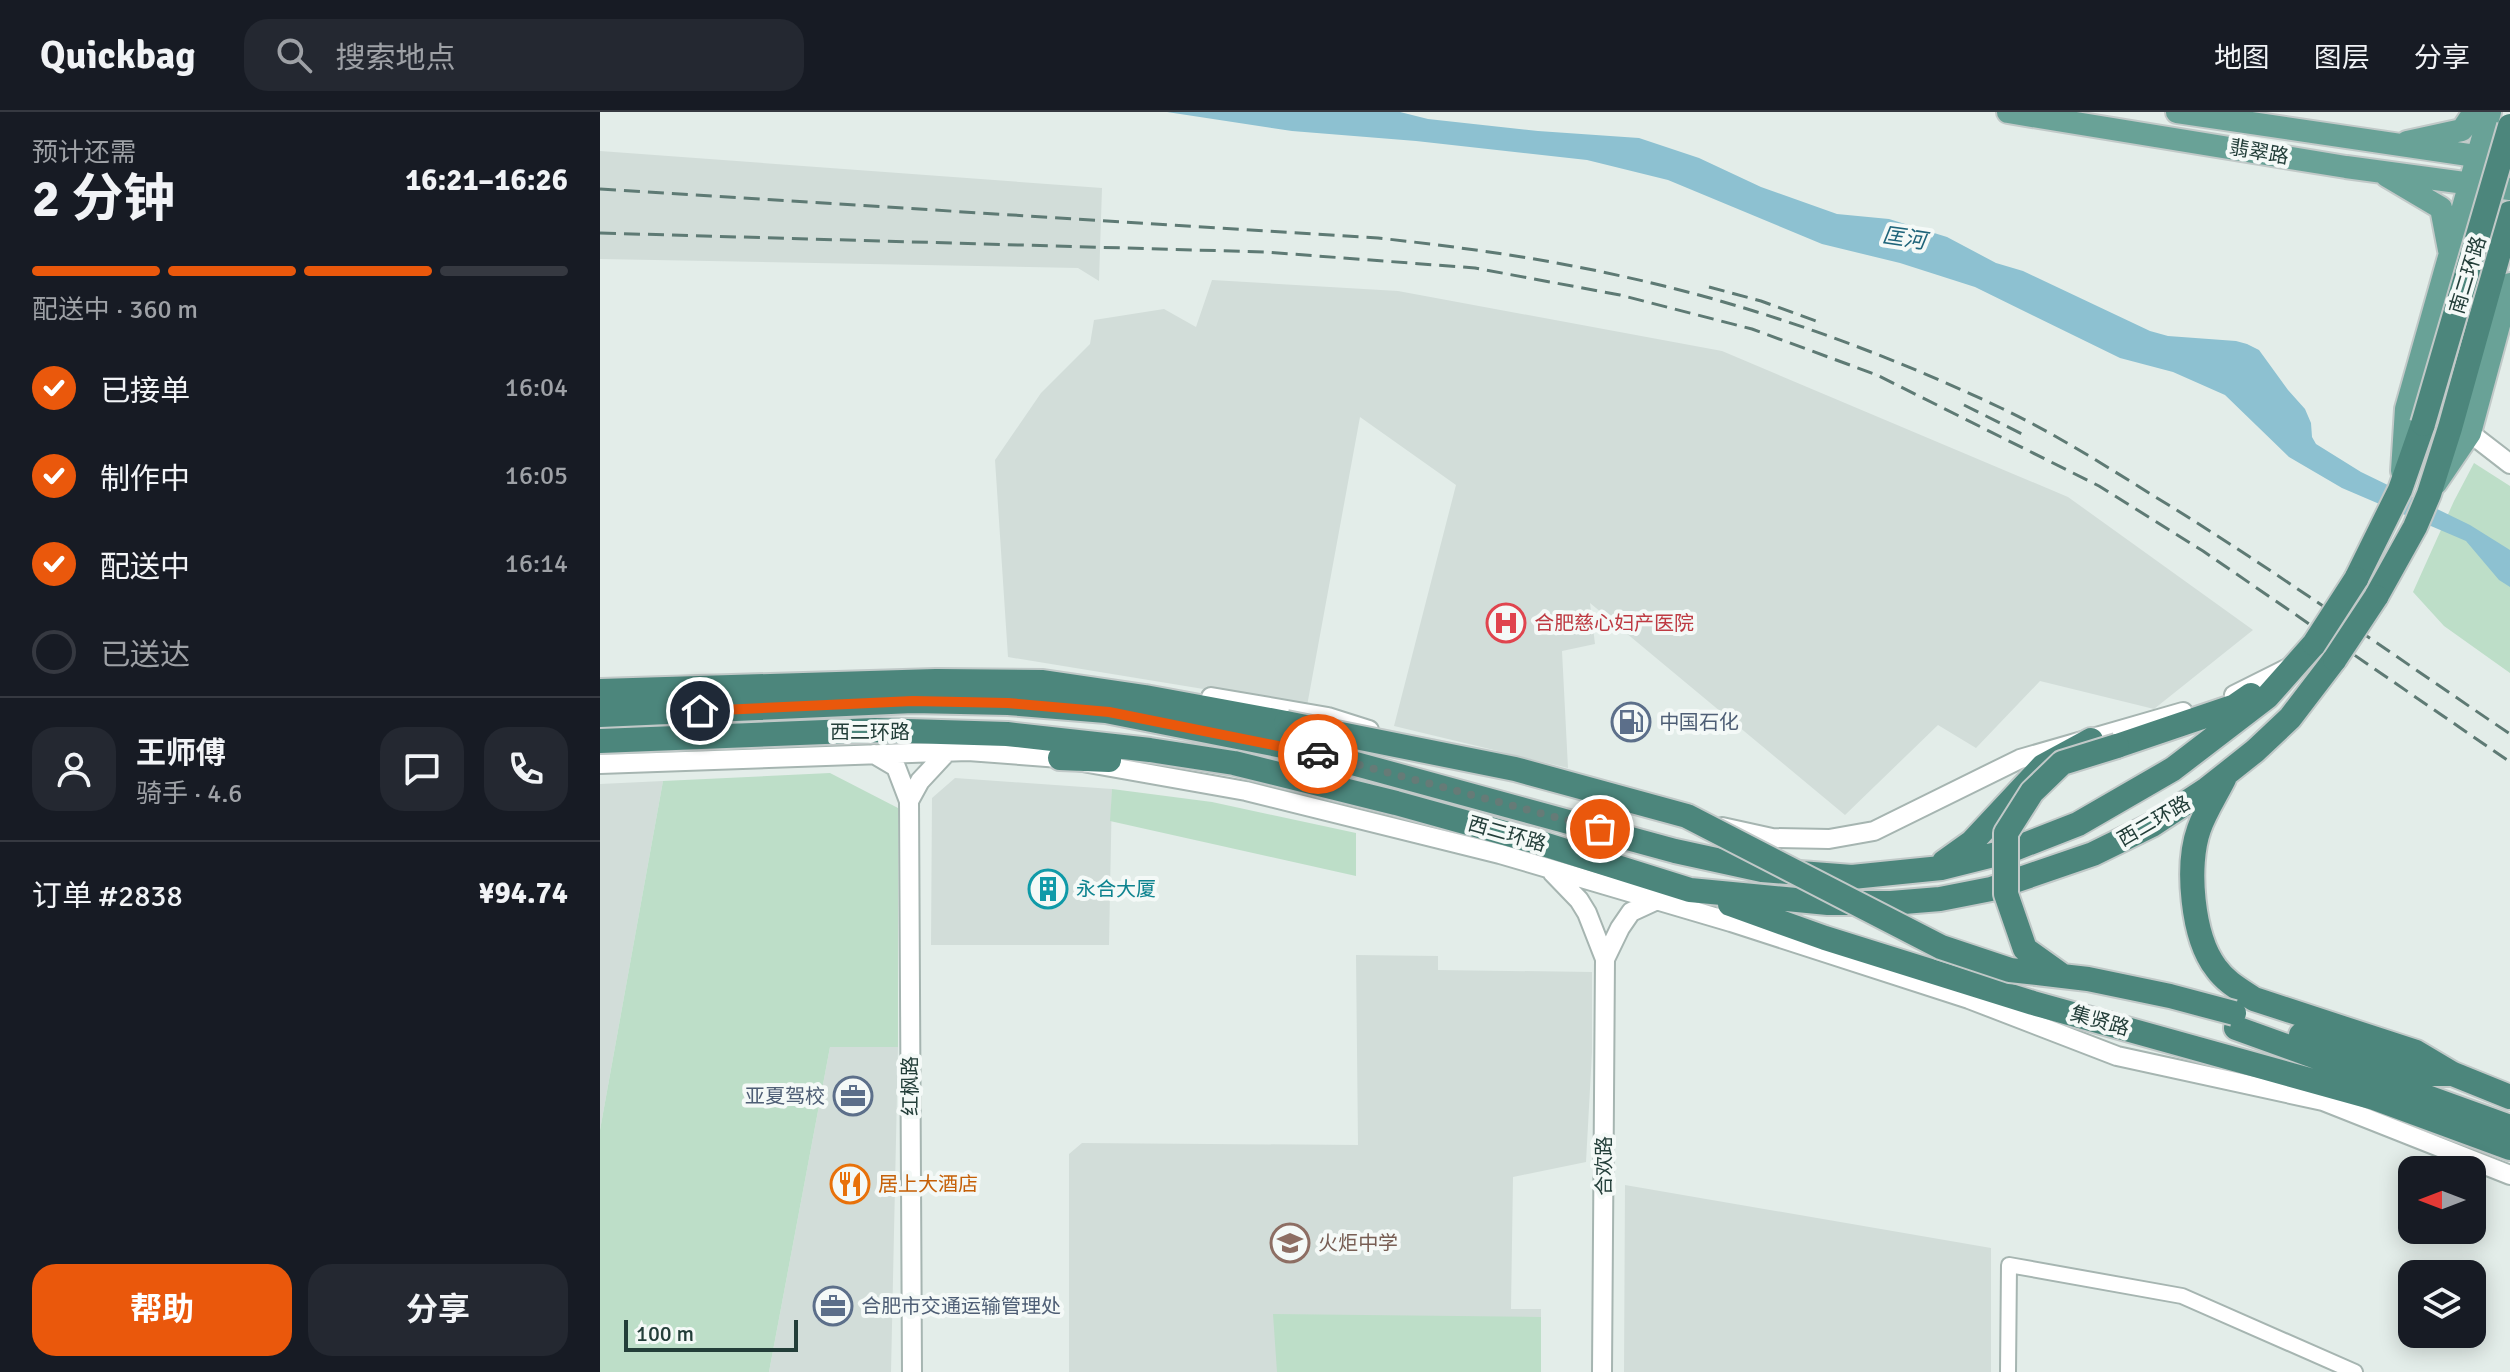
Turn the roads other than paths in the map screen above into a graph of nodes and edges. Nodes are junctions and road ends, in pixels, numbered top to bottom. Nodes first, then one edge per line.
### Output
1 (2008, 112) edge
2 (2474, 112) edge
3 (2490, 112) edge
4 (2188, 113) edge
5 (2510, 126) edge
6 (2394, 144) junction
7 (2477, 157) junction
8 (2510, 162) edge
9 (2379, 172) junction
10 (2470, 184) junction
11 (2510, 189) edge
12 (2510, 213) edge
13 (2450, 256) junction
14 (2510, 284) edge
15 (2460, 430) junction
16 (2510, 464) edge
17 (2400, 490) junction
18 (2356, 579) joint
19 (2376, 597) joint
20 (2296, 664) junction
21 (600, 691) edge
22 (1145, 697) junction
23 (1109, 712) junction
24 (600, 715) edge
25 (1286, 723) junction
26 (2091, 740) junction
27 (600, 741) edge
28 (947, 752) junction
29 (872, 753) junction
30 (1060, 758) junction
31 (1234, 763) junction
32 (600, 764) edge
33 (2227, 773) junction
34 (909, 801) junction
35 (1550, 870) junction
36 (1928, 870) junction
37 (1690, 890) junction
38 (1657, 900) junction
39 (1818, 950) junction
40 (1605, 959) junction
41 (1936, 972) junction
42 (2235, 1020) junction
43 (2453, 1074) junction
44 (2510, 1097) edge
45 (2510, 1127) edge
46 (2510, 1148) edge
47 (2510, 1175) edge
48 (912, 1372) edge
49 (1602, 1372) edge
50 (2008, 1372) edge
51 (2355, 1372) edge

1 - 9 main road, 翡翠路
2 - 6 main road
3 - 7 main road
4 - 6 main road, 翡翠路
5 - 17 highway, 南二环路, bridge
6 - 7 main road, 翡翠路
7 - 8 main road, 翡翠路
7 - 10 main road
9 - 10 main road, 翡翠路
9 - 13 main road
10 - 11 main road, 翡翠路
10 - 13 main road
12 - 15 highway, 南二环路
13 - 17 main road
14 - 15 main road
15 - 16 street
15 - 19 highway, 南二环路
17 - 18 highway, 南二环路
18 - 20 highway, 西二环路, bridge
19 - 33 highway, 西二环路, bridge
20 - 26 street
20 - 36 highway, 西二环路
20 - 42 highway, bridge
21 - 22 highway
22 - 25 highway
22 - 26 street
23 - 24 highway, 西二环路
23 - 25 highway
23 - 36 highway, 西二环路
25 - 42 highway, bridge
26 - 36 highway
27 - 31 highway, 西二环路
28 - 29 street
28 - 30 street
28 - 34 street
29 - 32 street
29 - 34 street
30 - 31 highway
30 - 35 street
31 - 37 highway, 西二环路
33 - 37 highway, 西二环路
33 - 43 highway
34 - 48 street, 红枫路
35 - 38 street
35 - 40 street
37 - 41 highway, 集贤路
38 - 39 street
38 - 40 street
39 - 41 highway
39 - 47 street
40 - 49 street, 合欢路
41 - 46 highway, 集贤路
42 - 43 highway
42 - 45 highway
43 - 44 highway
50 - 51 street

